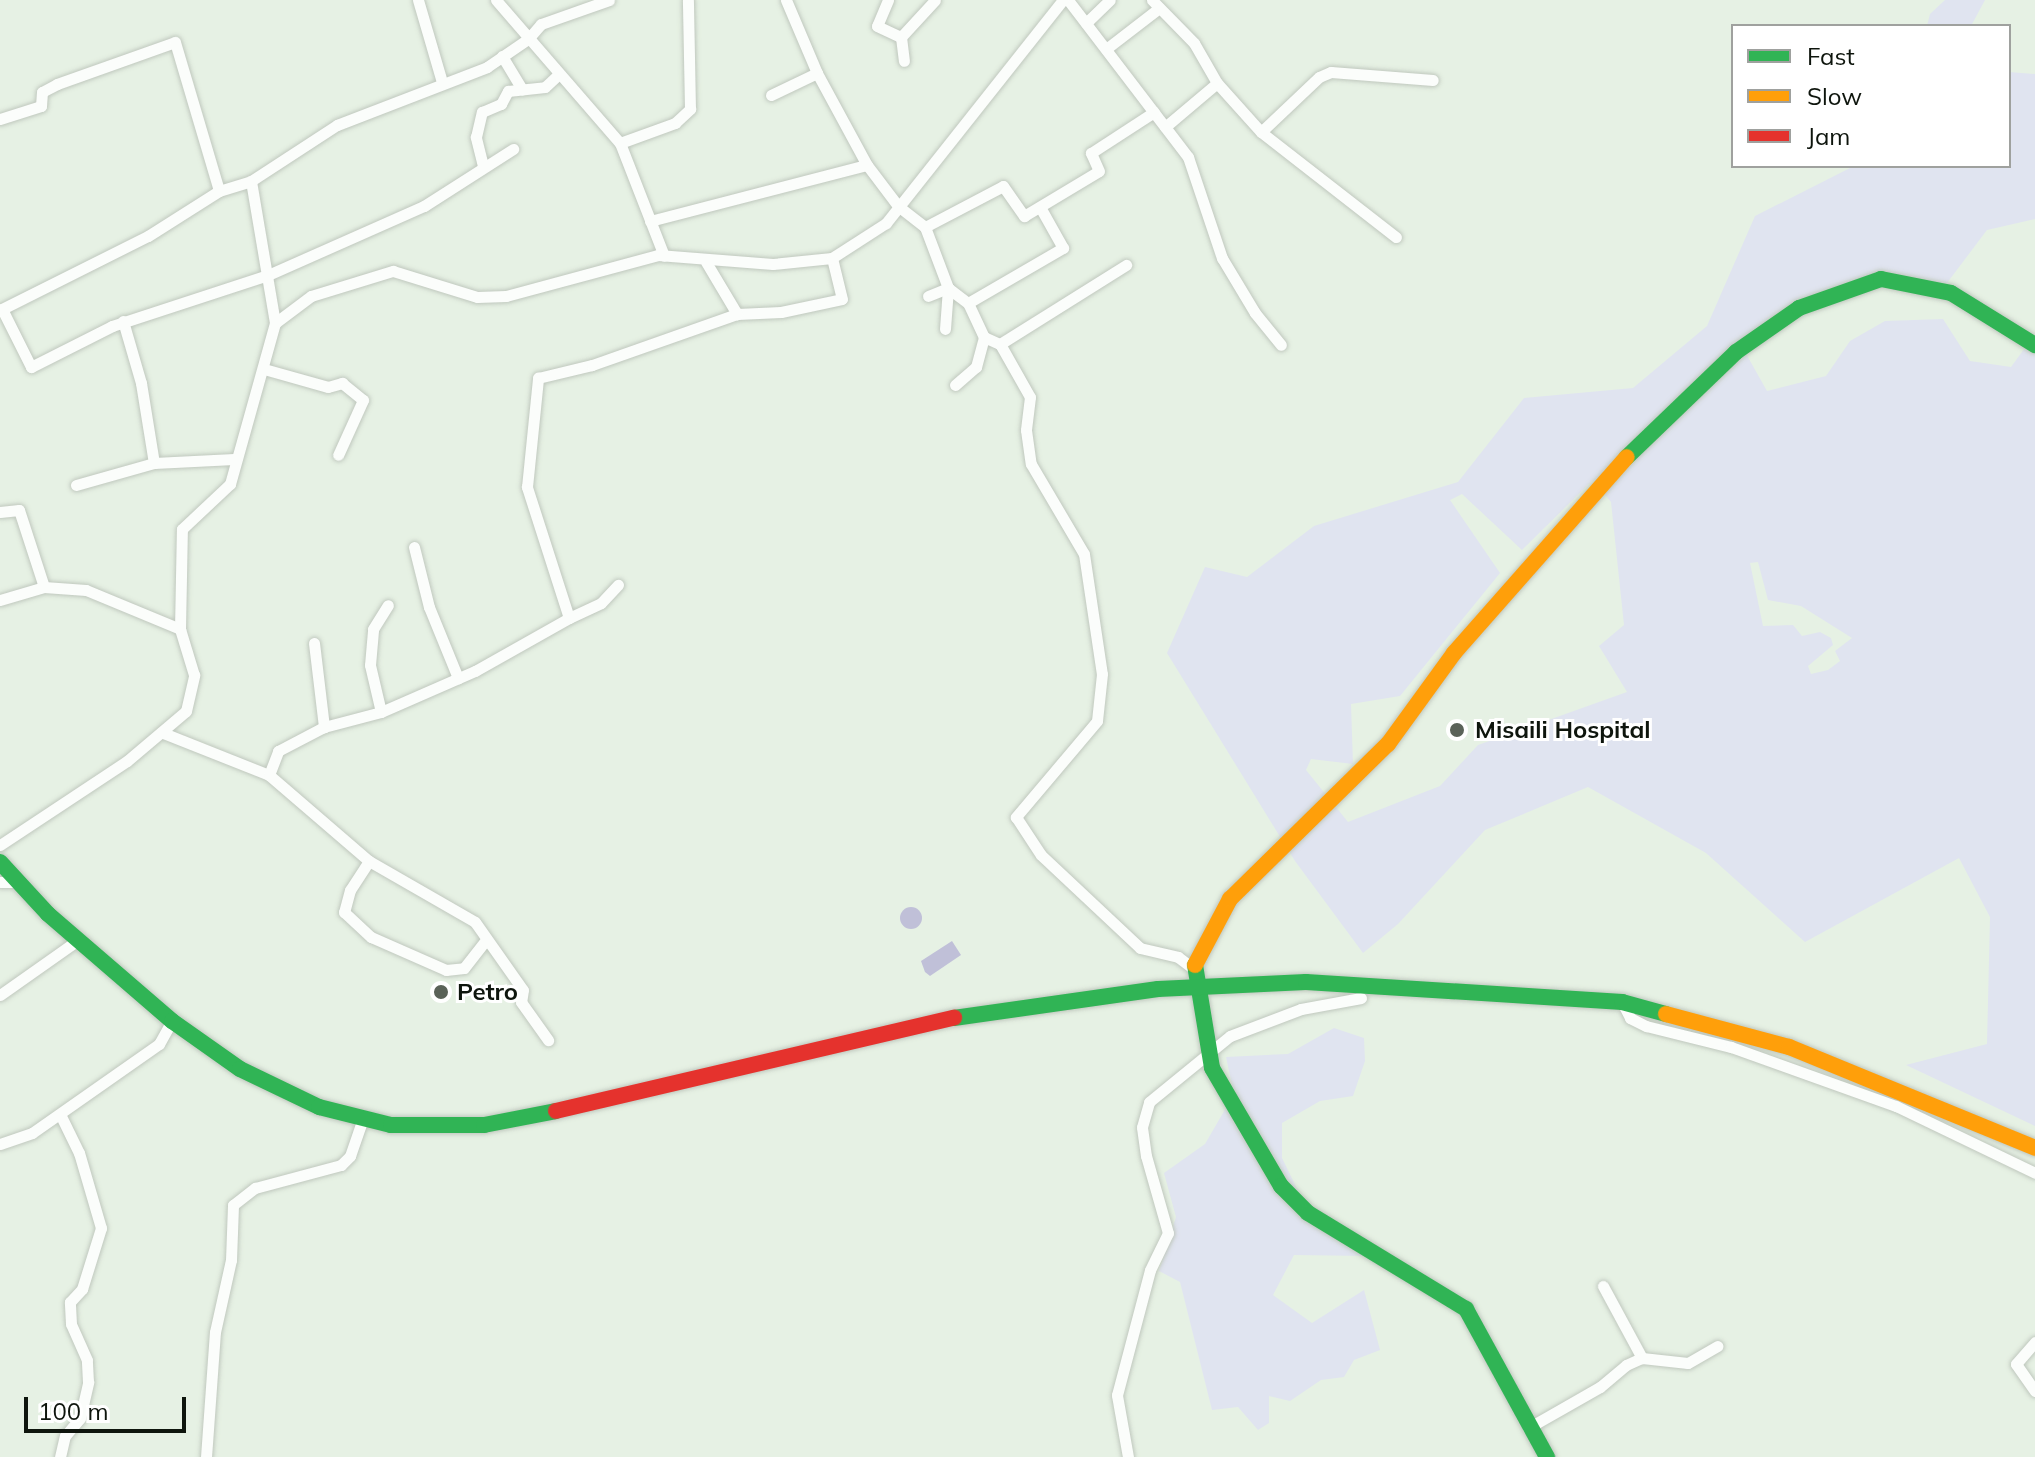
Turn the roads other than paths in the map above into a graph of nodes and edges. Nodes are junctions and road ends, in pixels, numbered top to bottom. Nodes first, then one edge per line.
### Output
1 (418, 0) edge
2 (496, 0) edge
3 (569, 0) edge
4 (609, 0) edge
5 (688, 0) edge
6 (786, 0) edge
7 (888, 0) edge
8 (935, 0) edge
9 (1066, 0) edge
10 (1110, 0) edge
11 (1155, 4) edge
12 (574, 13) junction
13 (1086, 23) junction
14 (901, 37) junction
15 (528, 39) junction
16 (1106, 49) junction
17 (502, 56) junction
18 (904, 61) dead end
19 (817, 73) junction
20 (559, 74) junction
21 (1433, 80) dead end
22 (442, 82) junction
23 (1217, 83) junction
24 (522, 89) junction
25 (771, 95) dead end
26 (1154, 112) junction
27 (0, 119) edge
28 (1165, 127) junction
29 (1261, 132) junction
30 (620, 143) junction
31 (513, 149) dead end
32 (867, 165) junction
33 (483, 166) junction
34 (251, 181) junction
35 (219, 191) junction
36 (898, 206) junction
37 (1040, 207) junction
38 (650, 221) junction
39 (925, 227) junction
40 (1396, 237) dead end
41 (664, 256) junction
42 (832, 258) junction
43 (706, 262) junction
44 (1126, 265) dead end
45 (268, 275) junction
46 (948, 288) junction
47 (928, 296) dead end
48 (968, 303) junction
49 (1, 310) edge
50 (737, 314) junction
51 (123, 321) junction
52 (275, 323) junction
53 (945, 329) dead end
54 (984, 337) junction
55 (1000, 344) junction
56 (1281, 345) dead end
57 (2035, 345) edge
58 (264, 369) junction
59 (955, 385) dead end
60 (338, 455) dead end
61 (234, 459) junction
62 (154, 463) junction
63 (76, 485) dead end
64 (0, 512) edge
65 (414, 547) dead end
66 (618, 585) dead end
67 (44, 587) junction
68 (0, 600) edge
69 (388, 605) dead end
70 (569, 618) junction
71 (180, 629) junction
72 (314, 643) dead end
73 (458, 678) junction
74 (381, 712) junction
75 (324, 727) junction
76 (163, 733) junction
77 (269, 775) junction
78 (0, 845) edge
79 (369, 861) junction
80 (0, 862) edge
81 (9, 882) edge
82 (78, 940) junction
83 (486, 940) junction
84 (1194, 969) junction
85 (1198, 988) junction
86 (0, 995) edge
87 (1361, 998) dead end
88 (1622, 1002) junction
89 (172, 1021) junction
90 (548, 1040) dead end
91 (1209, 1049) junction
92 (60, 1114) junction
93 (363, 1119) junction
94 (0, 1144) edge
95 (2035, 1148) edge
96 (2035, 1173) edge
97 (1603, 1286) dead end
98 (2035, 1342) edge
99 (1718, 1346) dead end
100 (1642, 1358) junction
101 (2035, 1391) edge
102 (1528, 1428) junction
103 (60, 1457) edge
104 (206, 1457) edge
105 (1128, 1457) edge
106 (1547, 1457) edge

1 - 22 street
2 - 15 street
3 - 12 street
4 - 12 street
5 - 30 street
6 - 19 street
7 - 14 street
8 - 14 street
9 - 13 street
9 - 36 street
10 - 13 street
11 - 16 street
11 - 23 street
12 - 15 street
13 - 16 street
14 - 18 street
15 - 17 street
15 - 20 street
16 - 26 street
17 - 22 street
17 - 24 street
19 - 25 street
19 - 32 street
20 - 24 street
20 - 30 street
21 - 29 street
22 - 34 street
23 - 28 street
23 - 29 street
24 - 33 street
26 - 28 street
26 - 37 street
27 - 35 street
28 - 56 street
29 - 40 street
30 - 38 street
31 - 33 street
32 - 36 street
32 - 38 street
33 - 45 street
34 - 35 street
34 - 45 street
35 - 49 street
36 - 39 street
36 - 42 street
37 - 39 street
37 - 48 street
38 - 41 street
39 - 46 street
41 - 43 street
41 - 52 street
42 - 43 street
42 - 50 street
43 - 50 street
44 - 55 street
45 - 51 street
45 - 52 street
46 - 47 street
46 - 48 street
46 - 53 street
48 - 54 street
49 - 51 street
50 - 70 street
51 - 62 street
52 - 58 street
54 - 55 street
54 - 59 street
55 - 84 street
57 - 84 main road
58 - 60 street
58 - 61 street
61 - 62 street
61 - 71 street
62 - 63 street
64 - 67 street
65 - 73 street
66 - 70 street
67 - 68 street
67 - 71 street
69 - 74 street
70 - 73 street
71 - 76 street
72 - 75 street
73 - 74 street
74 - 75 street
75 - 77 street
76 - 77 street
76 - 78 street
77 - 79 street
79 - 83 street
79 - 83 street
80 - 81 main road
81 - 82 main road
82 - 86 street
82 - 89 main road
83 - 90 street
84 - 85 main road
85 - 88 main road
85 - 91 main road
85 - 93 main road
87 - 91 street
88 - 95 main road
88 - 96 street
89 - 92 street
89 - 93 main road
91 - 102 main road
91 - 105 street
92 - 94 street
92 - 103 street
93 - 104 street
97 - 100 street
98 - 101 street
99 - 100 street
100 - 102 street
102 - 106 main road

